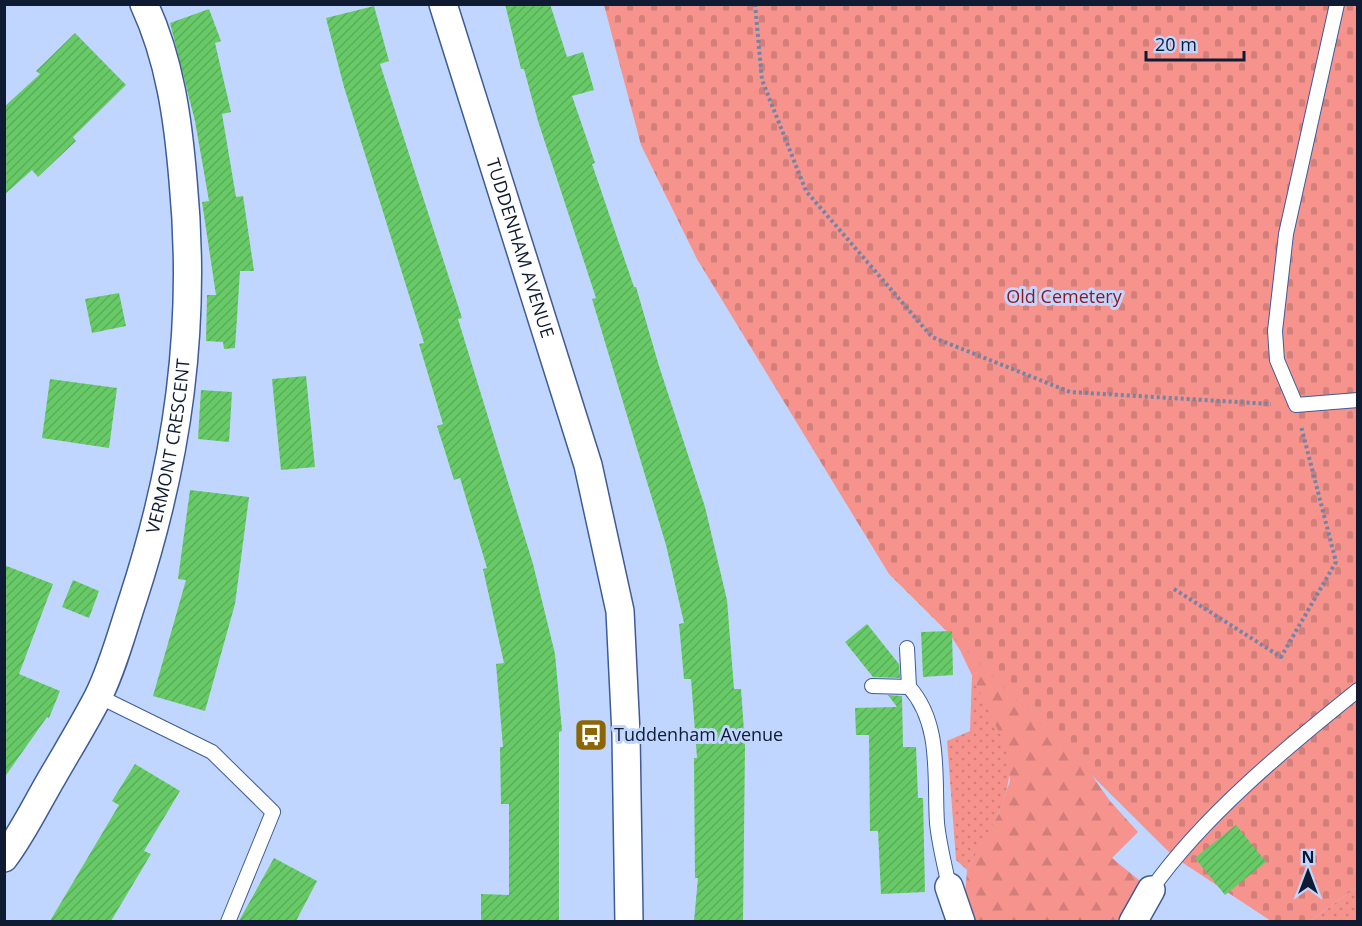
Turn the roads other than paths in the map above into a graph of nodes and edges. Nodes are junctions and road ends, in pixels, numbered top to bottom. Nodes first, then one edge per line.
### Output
1 (144, 4) edge
2 (443, 4) edge
3 (1337, 4) edge
4 (1358, 400) edge
5 (907, 648) dead end
6 (872, 686) dead end
7 (909, 687) junction
8 (1358, 690) edge
9 (98, 696) junction
10 (4, 858) edge
11 (949, 887) joint
12 (1150, 890) joint
13 (228, 921) edge
14 (629, 921) edge
15 (961, 921) edge
16 (1133, 921) edge

1 - 9 street, VERMONT CRESCENT
2 - 14 street, TUDDENHAM AVENUE
3 - 4 lane
5 - 7 lane
6 - 7 lane
7 - 11 lane
8 - 12 lane
9 - 10 street, VERMONT CRESCENT
9 - 13 lane
11 - 15 street
12 - 16 street

